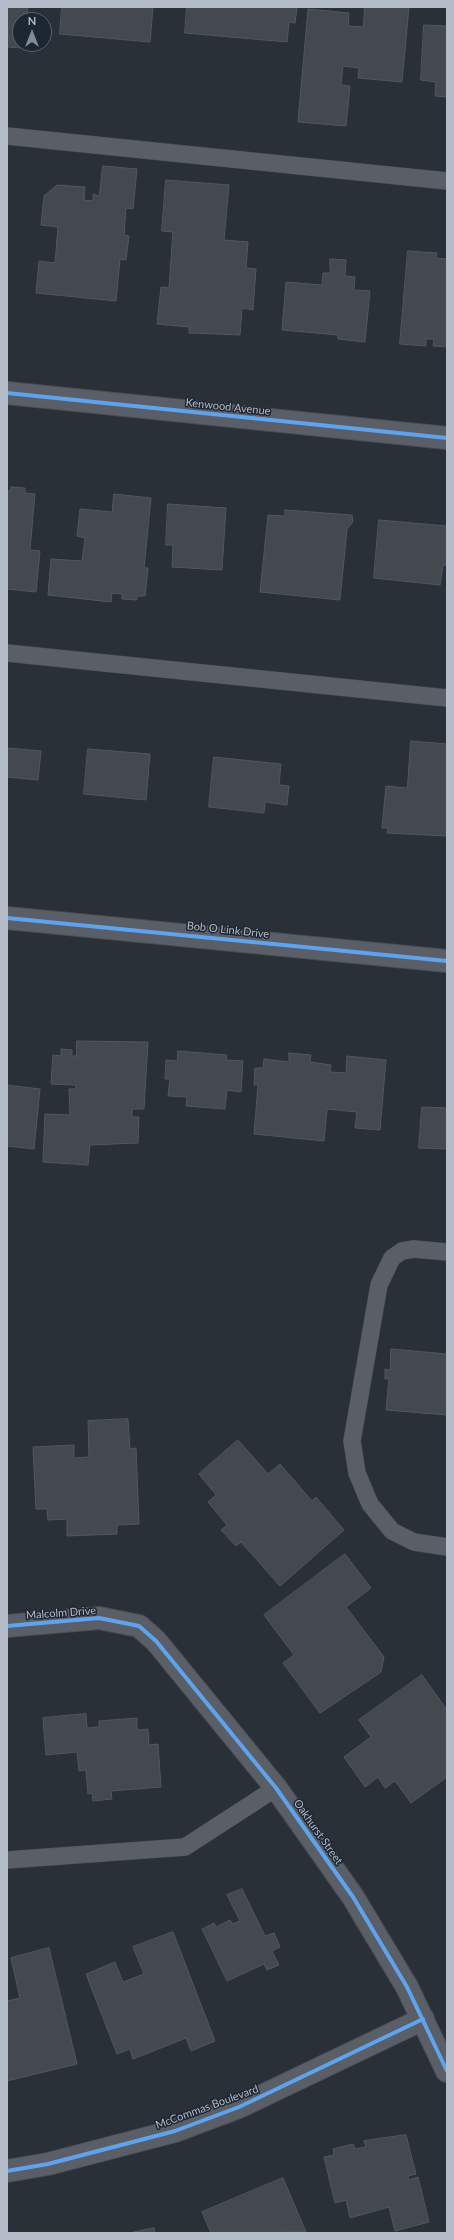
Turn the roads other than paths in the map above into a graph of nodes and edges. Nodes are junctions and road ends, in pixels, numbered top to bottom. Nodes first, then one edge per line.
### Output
1 (7, 136) edge
2 (447, 182) edge
3 (7, 393) edge
4 (447, 438) edge
5 (7, 653) edge
6 (447, 698) edge
7 (7, 918) edge
8 (447, 961) edge
9 (447, 1252) edge
10 (447, 1547) edge
11 (7, 1626) edge
12 (139, 1626) joint
13 (276, 1788) junction
14 (7, 1860) edge
15 (423, 2019) junction
16 (447, 2071) edge
17 (7, 2171) edge

1 - 2 lane
3 - 4 street, Kenwood Avenue
5 - 6 lane
7 - 8 street, Bob O Link Drive
9 - 10 lane
11 - 12 street, Malcolm Drive
12 - 13 street, Oakhurst Street
13 - 14 lane
13 - 15 street, Oakhurst Street
15 - 16 street, Oakhurst Street
15 - 17 street, McCommas Boulevard

